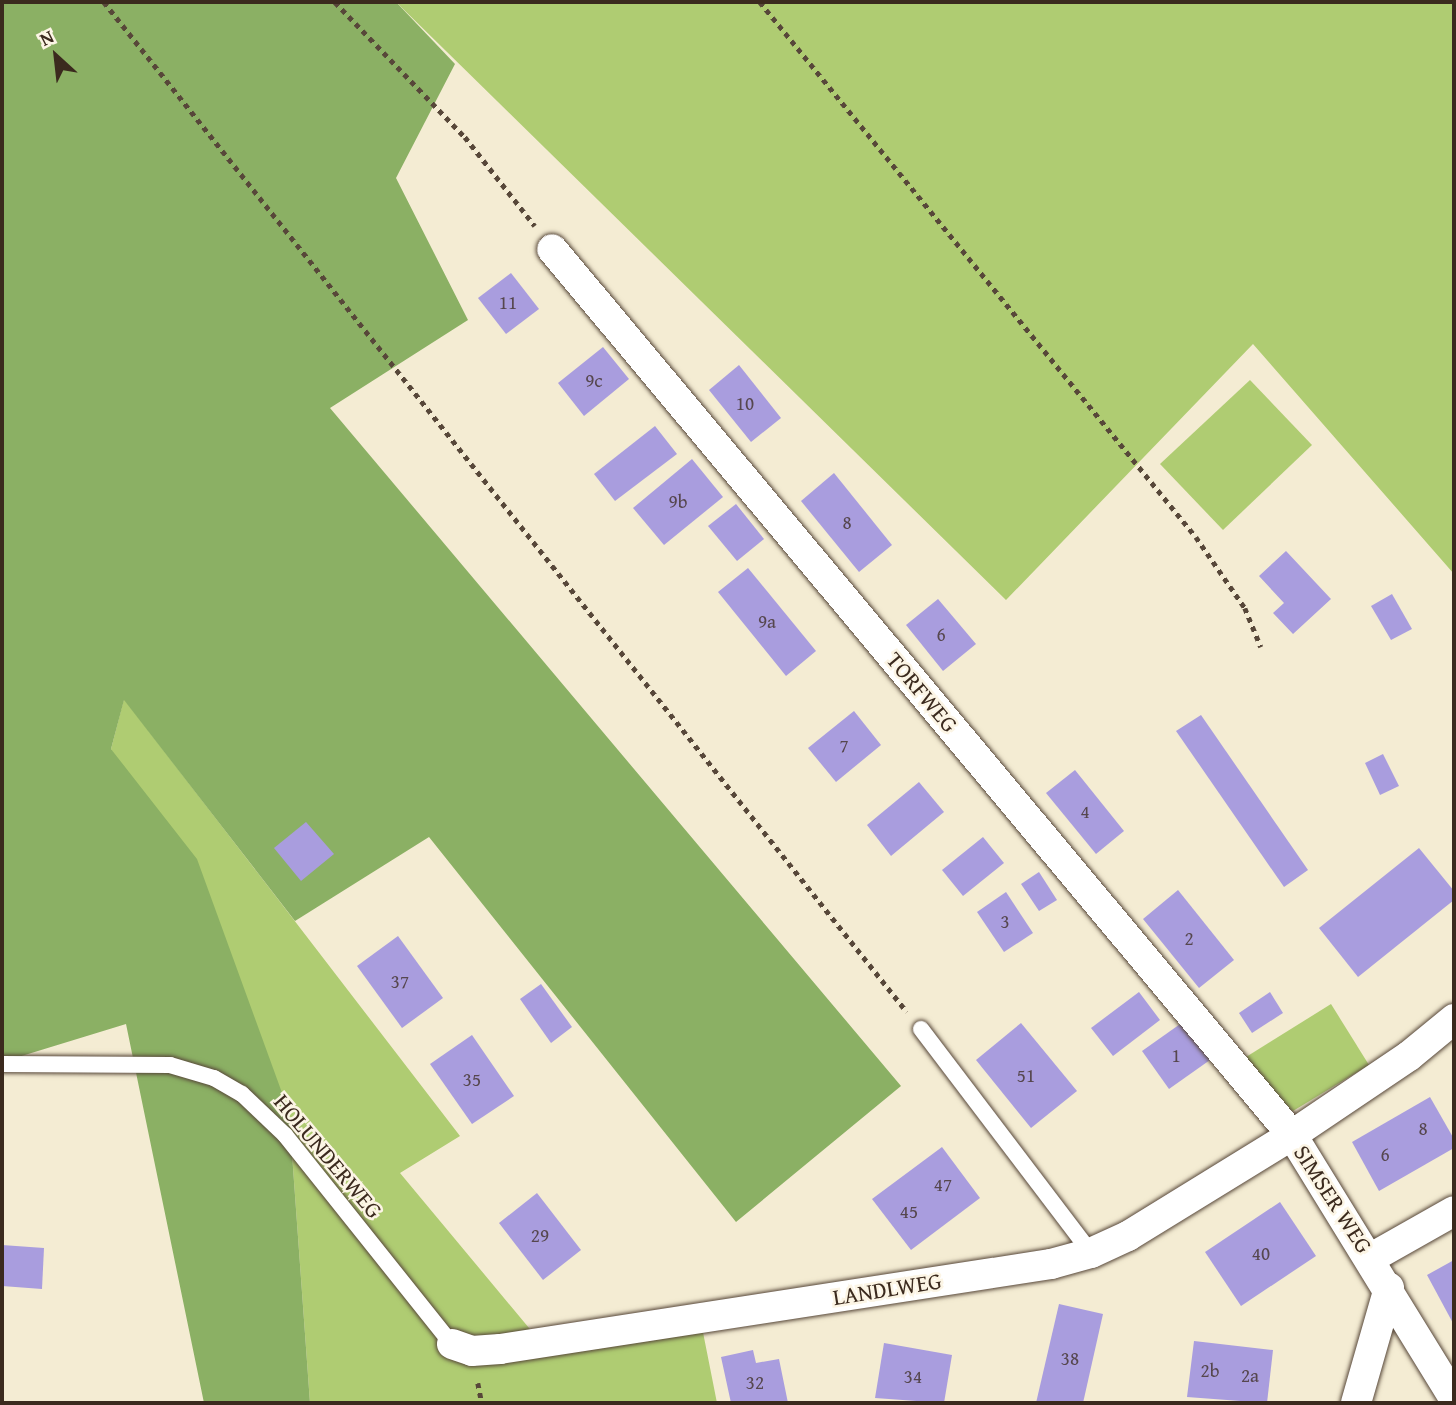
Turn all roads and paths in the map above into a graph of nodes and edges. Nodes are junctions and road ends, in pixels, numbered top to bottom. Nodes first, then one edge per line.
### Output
1 (104, 2) edge
2 (335, 2) edge
3 (760, 2) edge
4 (552, 249) joint
5 (1261, 647) dead end
6 (1454, 1019) edge
7 (921, 1030) joint
8 (2, 1064) edge
9 (1292, 1135) junction
10 (1454, 1211) edge
11 (1091, 1253) junction
12 (1371, 1258) junction
13 (1389, 1288) junction
14 (452, 1344) joint
15 (1454, 1398) edge
16 (1356, 1403) edge

1 - 7 path
2 - 4 path
3 - 5 path
4 - 9 street, TORFWEG
6 - 9 street, SIMSER WEG
7 - 11 lane
8 - 14 lane, HOLUNDERWEG
9 - 11 street, LANDLWEG
9 - 12 street, SIMSER WEG
10 - 12 street
11 - 14 street, LANDLWEG
12 - 13 street, SIMSER WEG
13 - 15 street, SIMSER WEG
13 - 16 street

